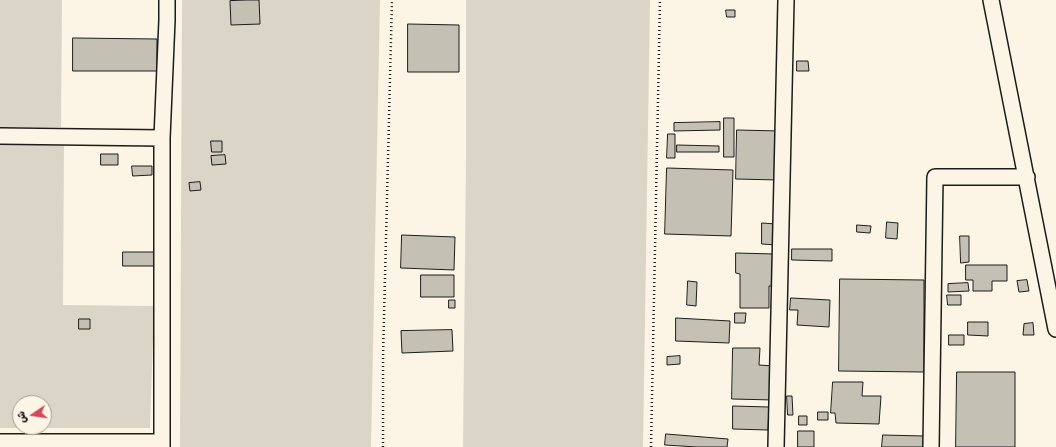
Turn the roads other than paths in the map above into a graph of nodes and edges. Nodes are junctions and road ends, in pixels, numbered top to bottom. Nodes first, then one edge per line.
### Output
1 (167, 0) edge
2 (786, 0) edge
3 (991, 0) edge
4 (0, 136) edge
5 (162, 138) junction
6 (1027, 177) junction
7 (1056, 329) edge
8 (0, 442) edge
9 (161, 445) edge
10 (776, 447) edge
11 (931, 447) edge

1 - 5 street
2 - 10 street
3 - 6 street
4 - 5 street
5 - 9 street
6 - 7 street
6 - 11 street
8 - 9 street

